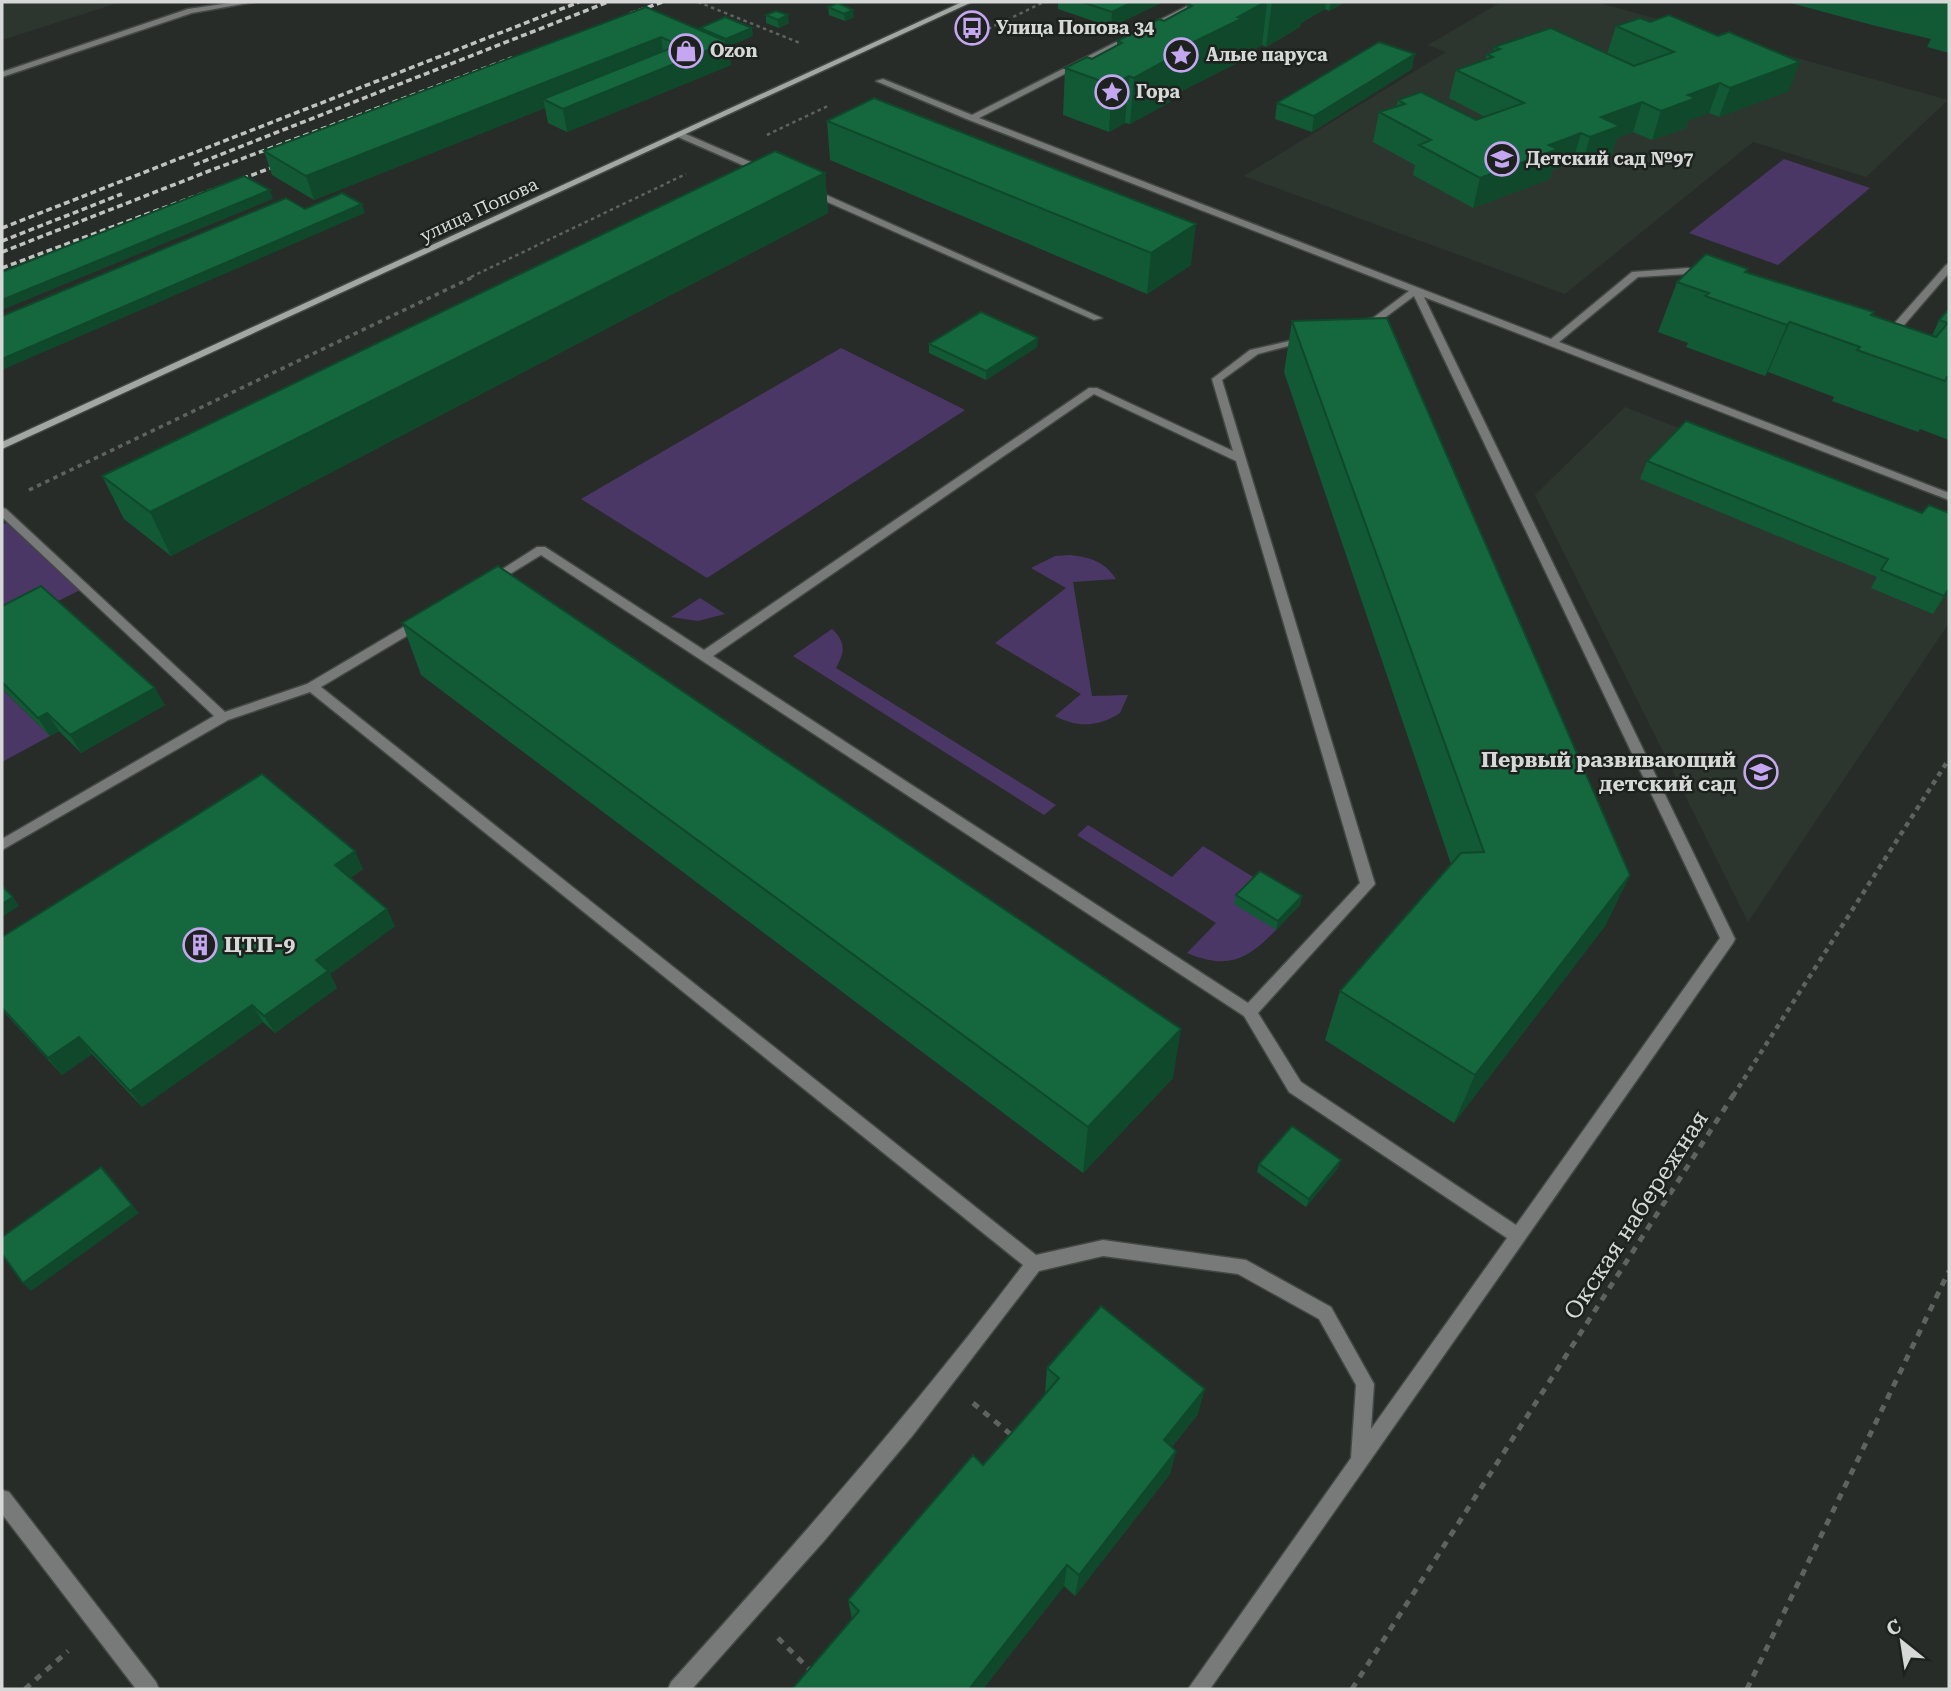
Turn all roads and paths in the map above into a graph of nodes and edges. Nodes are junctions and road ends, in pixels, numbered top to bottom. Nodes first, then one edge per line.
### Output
1 (208, 2) edge
2 (250, 2) edge
3 (698, 2) edge
4 (968, 2) edge
5 (1044, 2) edge
6 (1200, 2) edge
7 (191, 11) junction
8 (981, 32) dead end
9 (843, 61) junction
10 (2, 75) edge
11 (880, 81) joint
12 (972, 118) junction
13 (681, 135) junction
14 (727, 155) junction
15 (778, 177) edge
16 (803, 188) dead end
17 (1949, 267) edge
18 (1715, 280) edge
19 (1416, 290) junction
20 (1097, 317) dead end
21 (1352, 327) edge
22 (1874, 334) edge
23 (1315, 336) edge
24 (1552, 343) junction
25 (2, 446) edge
26 (1241, 459) junction
27 (27, 491) dead end
28 (1949, 497) edge
29 (2, 511) edge
30 (473, 592) edge
31 (438, 612) edge
32 (704, 656) junction
33 (312, 687) junction
34 (223, 717) junction
35 (1949, 759) edge
36 (2, 845) edge
37 (1249, 1012) junction
38 (1518, 1236) junction
39 (1034, 1264) junction
40 (1949, 1271) edge
41 (946, 1380) junction
42 (1022, 1444) edge
43 (1360, 1461) junction
44 (2, 1499) edge
45 (751, 1609) junction
46 (100, 1623) junction
47 (821, 1681) edge
48 (25, 1689) edge
49 (149, 1689) edge
50 (678, 1689) edge
51 (1198, 1689) edge
52 (1352, 1689) edge
53 (1747, 1689) edge

1 - 7 lane
2 - 7 lane
3 - 9 path
4 - 9 street, улица Попова
5 - 8 path
6 - 12 lane
7 - 10 lane
9 - 13 street, улица Попова
11 - 12 lane
11 - 14 path
12 - 19 lane
13 - 14 lane
13 - 25 street, улица Попова
14 - 15 lane
14 - 27 path
16 - 20 lane
17 - 22 lane
18 - 24 lane
19 - 21 lane
19 - 24 lane
19 - 38 lane
23 - 26 lane
24 - 28 lane
26 - 32 lane
26 - 37 lane
29 - 34 lane
30 - 32 lane
31 - 33 lane
32 - 37 lane
33 - 34 lane
33 - 39 lane
34 - 36 lane
35 - 52 path, Окская набережная
37 - 38 lane
38 - 43 lane
39 - 41 lane
39 - 43 lane
40 - 53 path
41 - 42 path
41 - 45 lane
43 - 51 lane
44 - 46 lane
45 - 47 path
45 - 50 lane
46 - 48 path
46 - 49 lane

